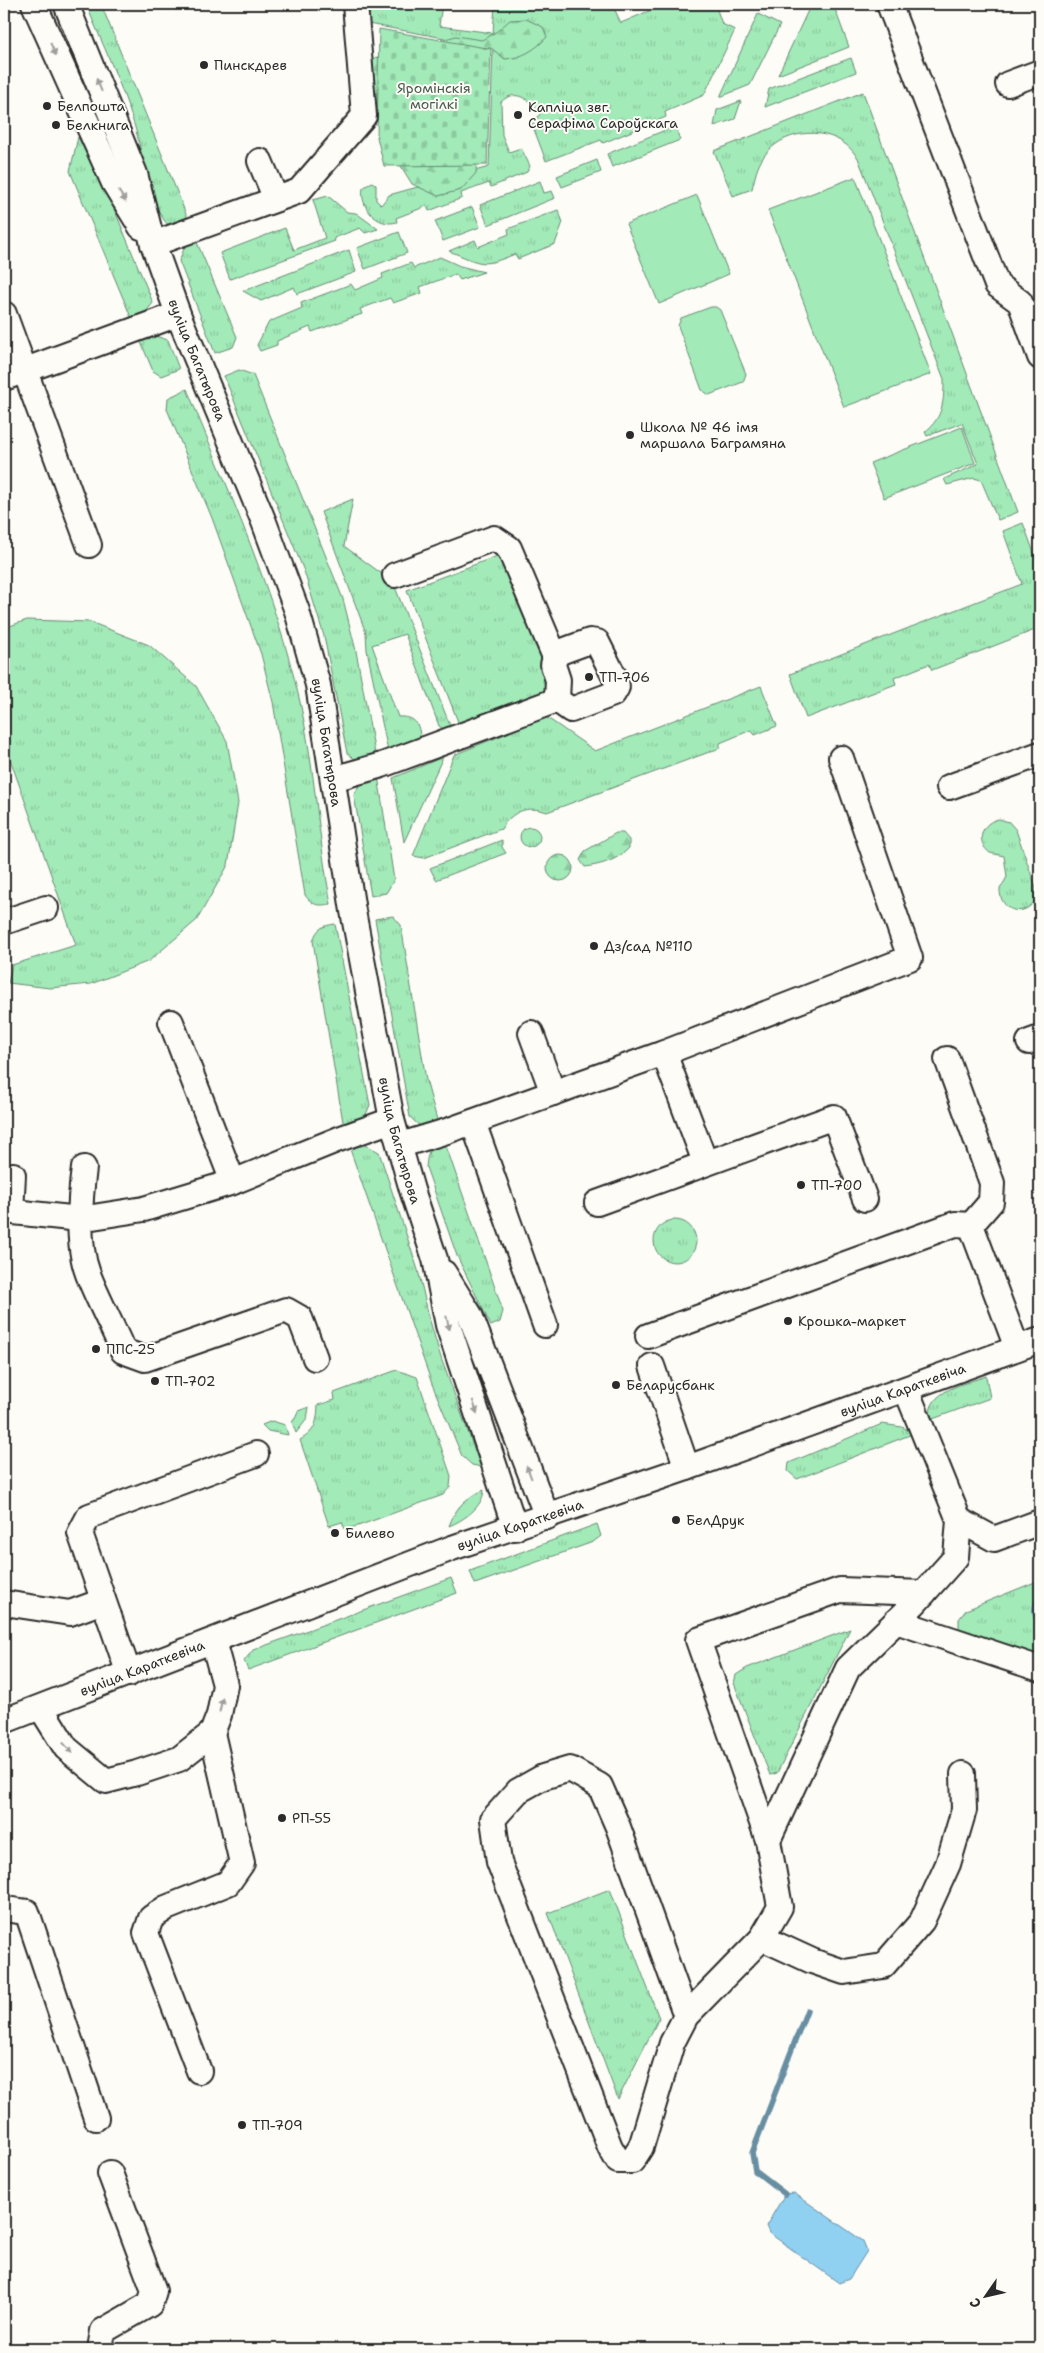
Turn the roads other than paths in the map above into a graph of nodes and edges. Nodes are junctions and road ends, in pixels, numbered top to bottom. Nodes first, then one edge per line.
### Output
1 (34, 4) edge
2 (66, 4) edge
3 (355, 4) edge
4 (889, 4) edge
5 (1040, 72) edge
6 (1008, 84) dead end
7 (260, 160) dead end
8 (276, 199) junction
9 (153, 244) junction
10 (4, 314) edge
11 (178, 314) junction
12 (1040, 357) edge
13 (14, 374) edge
14 (89, 545) dead end
15 (395, 575) dead end
16 (555, 657) junction
17 (557, 700) junction
18 (1040, 754) edge
19 (842, 758) dead end
20 (333, 778) junction
21 (949, 787) dead end
22 (46, 908) dead end
23 (4, 922) edge
24 (171, 1022) dead end
25 (531, 1033) dead end
26 (664, 1054) junction
27 (948, 1059) dead end
28 (553, 1093) junction
29 (392, 1120) junction
30 (473, 1122) junction
31 (401, 1145) junction
32 (705, 1162) junction
33 (84, 1168) dead end
34 (13, 1175) dead end
35 (233, 1182) junction
36 (864, 1199) dead end
37 (597, 1203) dead end
38 (7, 1212) edge
39 (80, 1219) junction
40 (971, 1225) junction
41 (435, 1258) junction
42 (546, 1324) dead end
43 (648, 1336) dead end
44 (1040, 1340) edge
45 (1017, 1348) junction
46 (315, 1358) dead end
47 (652, 1366) dead end
48 (906, 1389) junction
49 (256, 1454) dead end
50 (687, 1468) junction
51 (547, 1517) junction
52 (958, 1520) junction
53 (1040, 1522) edge
54 (515, 1528) junction
55 (924, 1593) junction
56 (103, 1601) junction
57 (4, 1603) edge
58 (896, 1621) junction
59 (213, 1641) junction
60 (1040, 1670) edge
61 (129, 1674) junction
62 (41, 1708) junction
63 (4, 1721) edge
64 (212, 1733) junction
65 (963, 1774) dead end
66 (768, 1840) junction
67 (4, 1909) edge
68 (762, 1938) junction
69 (686, 2016) junction
70 (199, 2071) dead end
71 (96, 2118) dead end
72 (110, 2173) dead end
73 (100, 2349) edge

1 -> 9 street, вуліца Багатырова
9 -> 2 street, вуліца Багатырова
3 - 8 street
4 - 12 street
5 - 6 street
7 - 8 street
8 - 9 street
9 - 11 street, вуліца Багатырова
10 - 13 street
11 - 13 street
11 - 20 street, вуліца Багатырова
13 - 14 street
15 - 16 street
16 - 17 street
16 - 17 street
17 - 20 street
18 - 21 street
19 - 26 street
20 - 29 street, вуліца Багатырова
22 - 23 street
24 - 35 street
25 - 28 street
26 - 28 street
26 - 32 street
27 - 40 street
28 - 30 street
29 - 31 street, вуліца Багатырова
29 - 35 street
30 - 31 street
30 - 42 street
31 - 41 street, вуліца Багатырова
32 - 36 street
32 - 37 street
33 - 39 street
34 - 38 street
35 - 39 street
38 - 39 street
39 - 46 street
40 - 43 street
40 - 45 street
51 -> 41 street, вуліца Багатырова
41 -> 54 street, вуліца Багатырова
44 - 45 street, вуліца Караткевіча
45 - 48 street, вуліца Караткевіча
47 - 50 street
48 - 50 street, вуліца Караткевіча
48 - 52 street
49 - 56 street
50 - 51 street, вуліца Караткевіча
51 - 54 street, вуліца Караткевіча
52 - 53 street
52 - 55 street
54 - 59 street, вуліца Караткевіча
55 - 58 street
55 - 66 street
56 - 57 street
56 - 61 street
58 - 60 street
58 - 66 street
59 - 61 street, вуліца Караткевіча
64 -> 59 street
61 - 62 street, вуліца Караткевіча
62 - 63 street, вуліца Караткевіча
62 -> 64 street
64 - 70 street
65 - 68 street
66 - 68 street
67 - 71 street
68 - 69 street
69 - 69 street
72 - 73 street

